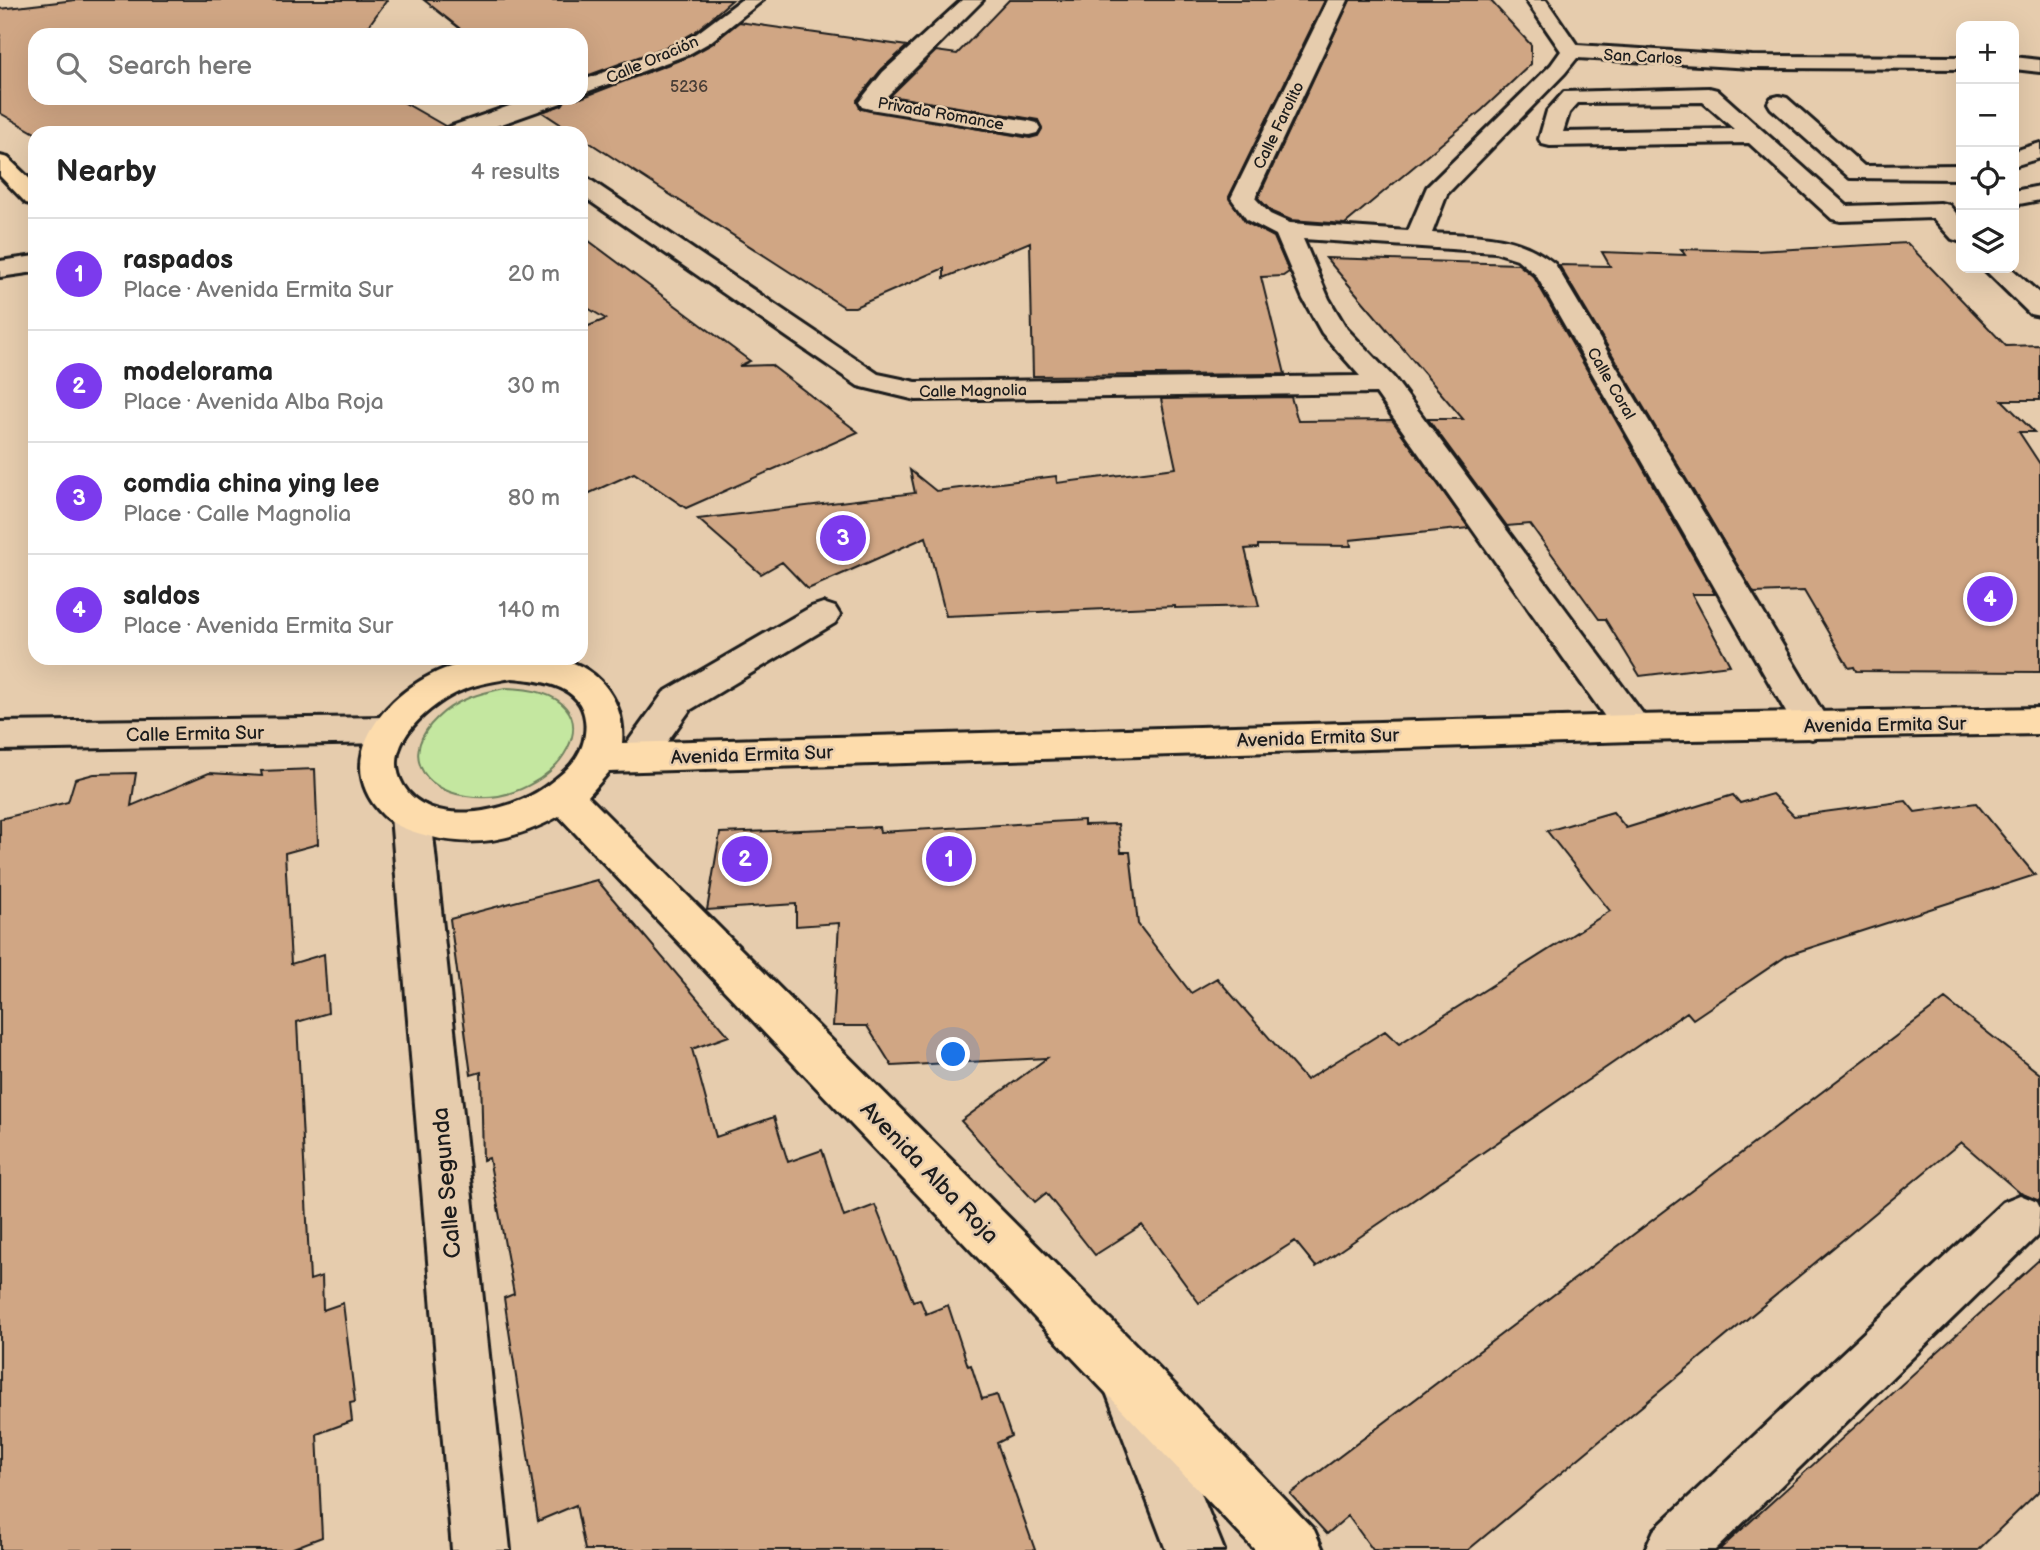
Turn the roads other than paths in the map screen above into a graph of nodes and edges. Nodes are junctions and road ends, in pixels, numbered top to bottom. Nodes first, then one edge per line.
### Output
1 (753, 0) edge
2 (973, 0) edge
3 (1338, 0) edge
4 (1536, 0) edge
5 (1571, 51) junction
6 (1956, 63) edge
7 (2019, 64) edge
8 (2040, 66) edge
9 (588, 85) edge
10 (1779, 103) dead end
11 (540, 105) edge
12 (500, 126) edge
13 (1029, 128) dead end
14 (1753, 136) junction
15 (2040, 150) edge
16 (2019, 157) edge
17 (0, 163) edge
18 (1956, 172) edge
19 (588, 189) edge
20 (28, 191) edge
21 (2040, 193) edge
22 (2019, 197) edge
23 (1951, 209) edge
24 (1287, 230) junction
25 (1417, 240) junction
26 (28, 265) edge
27 (0, 269) edge
28 (2002, 273) edge
29 (2040, 308) edge
30 (1384, 384) junction
31 (823, 615) dead end
32 (471, 665) edge
33 (492, 665) edge
34 (2040, 721) edge
35 (1812, 726) junction
36 (1633, 728) junction
37 (390, 730) junction
38 (0, 736) edge
39 (636, 757) junction
40 (597, 758) junction
41 (564, 797) junction
42 (411, 817) junction
43 (2020, 1219) dead end
44 (1126, 1373) junction
45 (481, 1550) edge
46 (1195, 1550) edge
47 (1294, 1550) edge
48 (1674, 1550) edge

1 - 9 street, Calle Oración
2 - 13 street, Privada Romance
3 - 24 street, Calle Farolito
4 - 5 street
5 - 6 street, San Carlos
5 - 25 street
7 - 8 street
10 - 18 street
11 - 12 street
14 - 14 street
14 - 23 street
15 - 16 street
17 - 20 main road
19 - 30 street, Calle Magnolia
21 - 22 street
24 - 25 street, Calle Coral
24 - 30 street
25 - 35 street, Calle Coral
26 - 27 street
28 - 29 street
30 - 36 street
31 - 39 street
32 - 37 main road
33 - 40 main road
34 - 35 main road, Avenida Ermita Sur
35 - 36 main road, Avenida Ermita Sur
36 - 39 main road, Avenida Ermita Sur
37 - 38 street, Calle Ermita Sur
37 - 42 main road
39 - 40 main road, Avenida Ermita Sur
40 - 41 main road
41 - 42 main road
41 - 44 main road, Avenida Alba Roja
42 - 45 street, Calle Segunda
43 - 48 street
44 - 46 street
44 - 47 main road, Avenida Alba Roja

